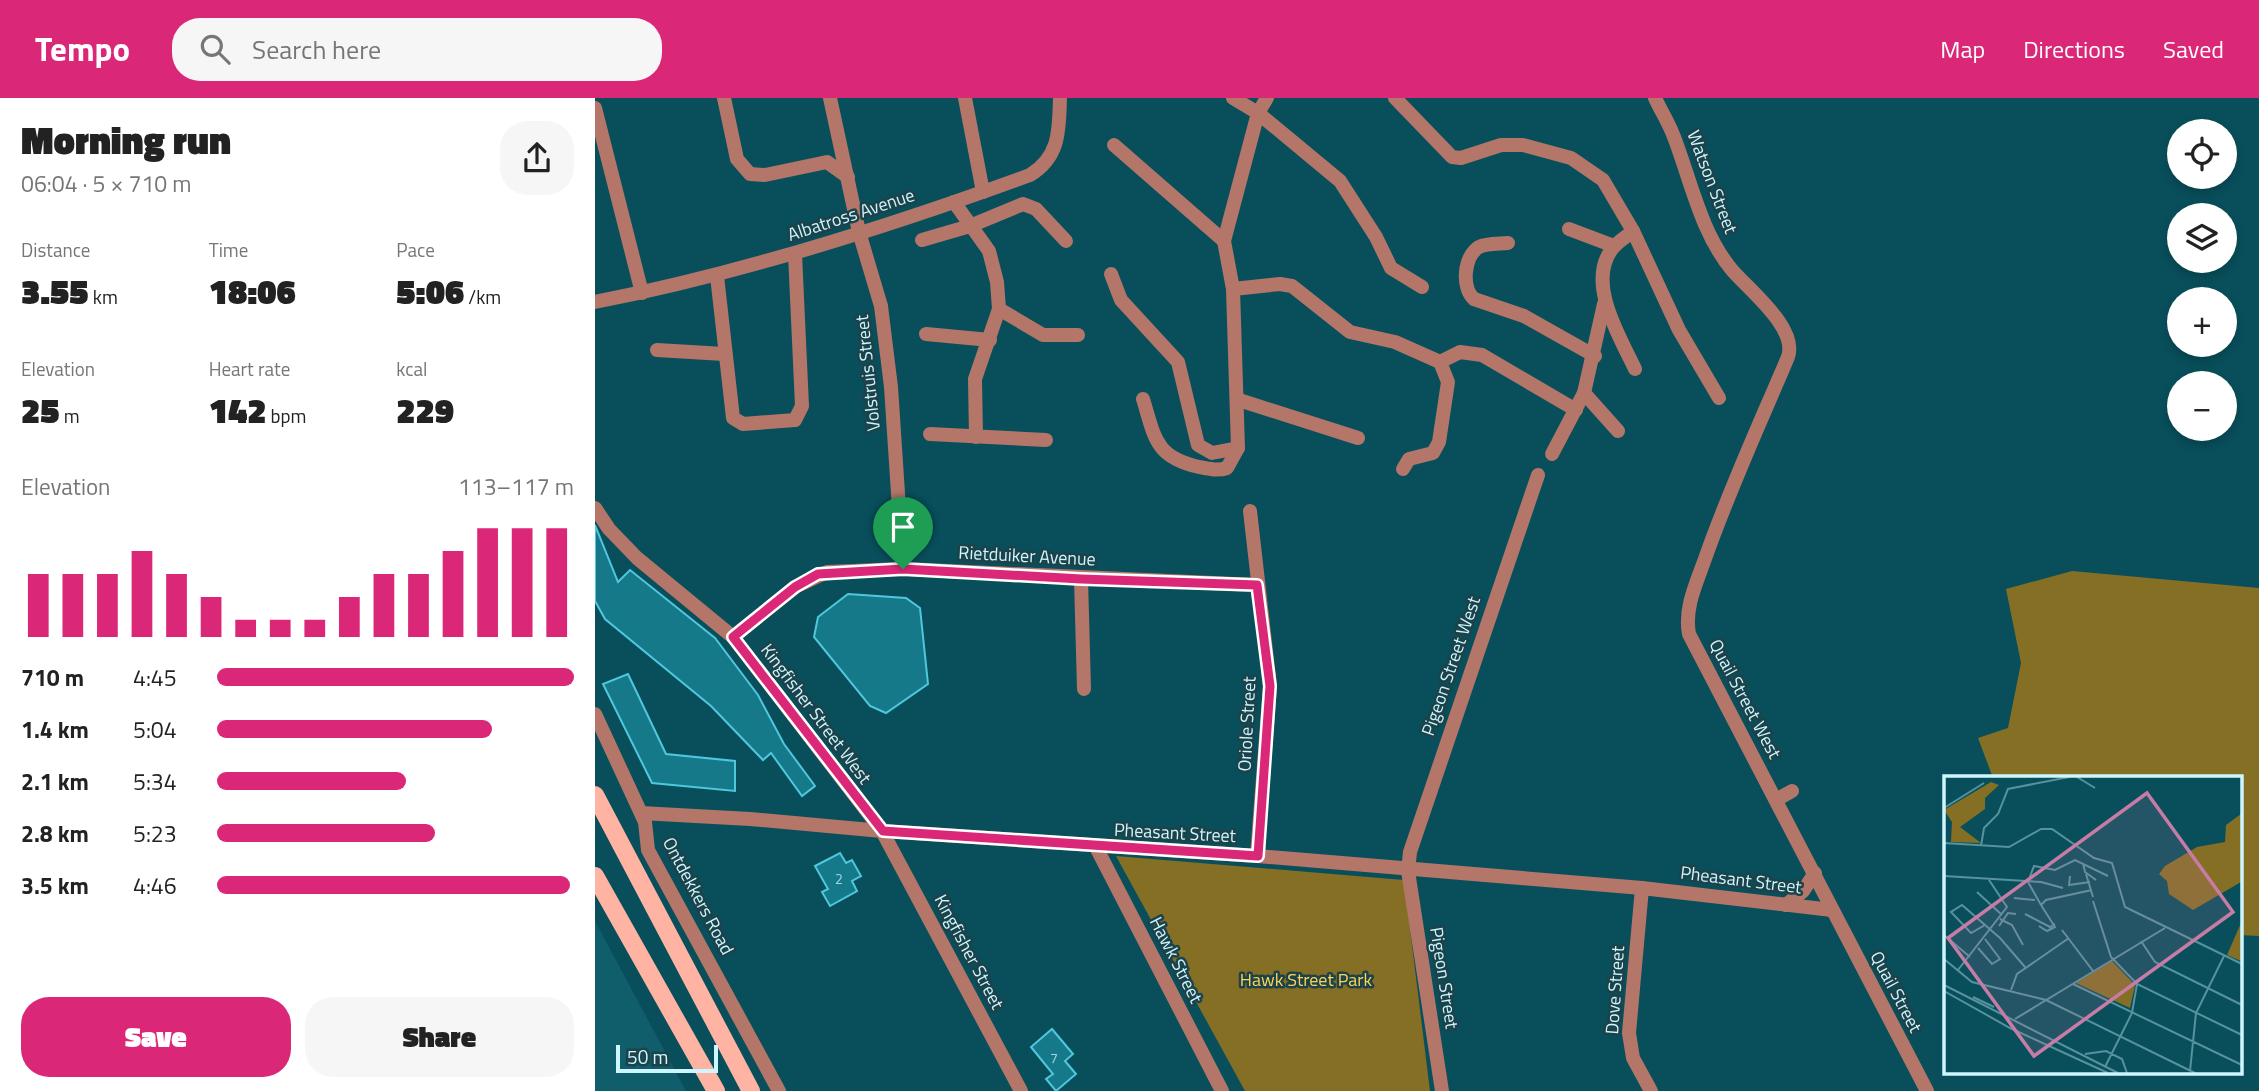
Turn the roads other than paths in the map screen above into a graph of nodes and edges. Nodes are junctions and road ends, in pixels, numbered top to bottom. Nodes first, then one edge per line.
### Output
1 (724, 98) edge
2 (830, 98) edge
3 (965, 98) edge
4 (1061, 98) edge
5 (1233, 98) edge
6 (1267, 98) edge
7 (1395, 98) edge
8 (1655, 98) edge
9 (595, 108) edge
10 (1258, 113) junction
11 (1114, 145) dead end
12 (848, 177) junction
13 (983, 192) junction
14 (954, 202) junction
15 (969, 226) junction
16 (1569, 229) dead end
17 (1633, 231) junction
18 (859, 232) junction
19 (922, 240) dead end
20 (1066, 241) dead end
21 (1224, 241) junction
22 (1508, 243) dead end
23 (1614, 246) junction
24 (796, 254) junction
25 (1111, 274) dead end
26 (717, 276) junction
27 (1422, 287) dead end
28 (1233, 289) junction
29 (642, 293) junction
30 (595, 302) edge
31 (1604, 304) junction
32 (999, 309) junction
33 (926, 334) dead end
34 (1078, 335) dead end
35 (990, 340) junction
36 (1791, 342) joint
37 (657, 350) dead end
38 (724, 354) junction
39 (1595, 356) junction
40 (1440, 362) junction
41 (1635, 369) dead end
42 (1584, 393) junction
43 (1719, 398) dead end
44 (1143, 400) dead end
45 (1239, 400) junction
46 (1576, 410) junction
47 (1618, 431) dead end
48 (929, 434) dead end
49 (976, 437) junction
50 (1358, 438) dead end
51 (1046, 440) dead end
52 (1238, 449) junction
53 (1552, 454) dead end
54 (1403, 469) dead end
55 (1538, 475) dead end
56 (595, 508) edge
57 (1250, 511) dead end
58 (903, 569) junction
59 (1081, 579) junction
60 (1257, 585) junction
61 (733, 637) junction
62 (1084, 689) dead end
63 (595, 714) edge
64 (1792, 791) dead end
65 (595, 795) edge
66 (1776, 800) junction
67 (641, 813) junction
68 (883, 831) junction
69 (1096, 848) junction
70 (1258, 856) junction
71 (1408, 871) junction
72 (1815, 873) junction
73 (595, 876) edge
74 (600, 888) edge
75 (1642, 888) junction
76 (1786, 905) junction
77 (1832, 910) junction
78 (716, 1091) edge
79 (751, 1091) edge
80 (779, 1091) edge
81 (1021, 1091) edge
82 (1222, 1091) edge
83 (1442, 1091) edge
84 (1651, 1091) edge
85 (1927, 1091) edge

1 - 12 street
2 - 12 street, Volstruis Street
3 - 13 street
4 - 13 street, Albatross Avenue
5 - 10 street
6 - 10 street
7 - 17 street
8 - 36 street, Watson Street
9 - 29 street
10 - 21 street
10 - 27 street
11 - 21 street
12 - 18 street, Volstruis Street
13 - 14 street, Albatross Avenue
14 - 15 street
14 - 18 street, Albatross Avenue
15 - 19 street
15 - 20 street
15 - 32 street
16 - 23 street
17 - 23 street
17 - 43 street
18 - 24 street, Albatross Avenue
18 - 58 street, Volstruis Street
21 - 28 street
22 - 39 street
23 - 31 street
24 - 26 street, Albatross Avenue
24 - 38 street
25 - 52 street
26 - 29 street, Albatross Avenue
26 - 38 street
28 - 40 street
28 - 45 street
29 - 30 street, Albatross Avenue
31 - 39 street
31 - 41 street
32 - 34 street
32 - 35 street
33 - 35 street
35 - 49 street
36 - 66 street, Quail Street West
37 - 38 street
39 - 42 street
40 - 46 street
40 - 54 street
42 - 46 street
42 - 47 street
44 - 52 street
45 - 50 street
45 - 52 street
46 - 53 street
48 - 49 street
49 - 51 street
55 - 71 street, Pigeon Street West
56 - 61 street, Kingfisher Street West
57 - 60 street, Oriole Street
58 - 59 street, Rietduiker Avenue
58 - 61 street, Rietduiker Avenue
59 - 60 street, Rietduiker Avenue
59 - 62 street
60 - 70 street, Oriole Street
61 - 68 street, Kingfisher Street West
63 - 67 street, Ontdekkers Road
64 - 66 street
65 - 79 main road
66 - 72 street, Quail Street West
67 - 68 street, Pheasant Street
67 - 80 street, Ontdekkers Road
68 - 69 street, Pheasant Street
68 - 81 street, Kingfisher Street
69 - 70 street, Pheasant Street
69 - 82 street, Hawk Street
70 - 71 street, Pheasant Street
71 - 75 street, Pheasant Street
71 - 83 street, Pigeon Street
72 - 76 street
72 - 77 street, Quail Street West
73 - 74 main road
74 - 78 main road
75 - 76 street, Pheasant Street
75 - 84 street, Dove Street
76 - 77 street, Pheasant Street
77 - 85 street, Quail Street

